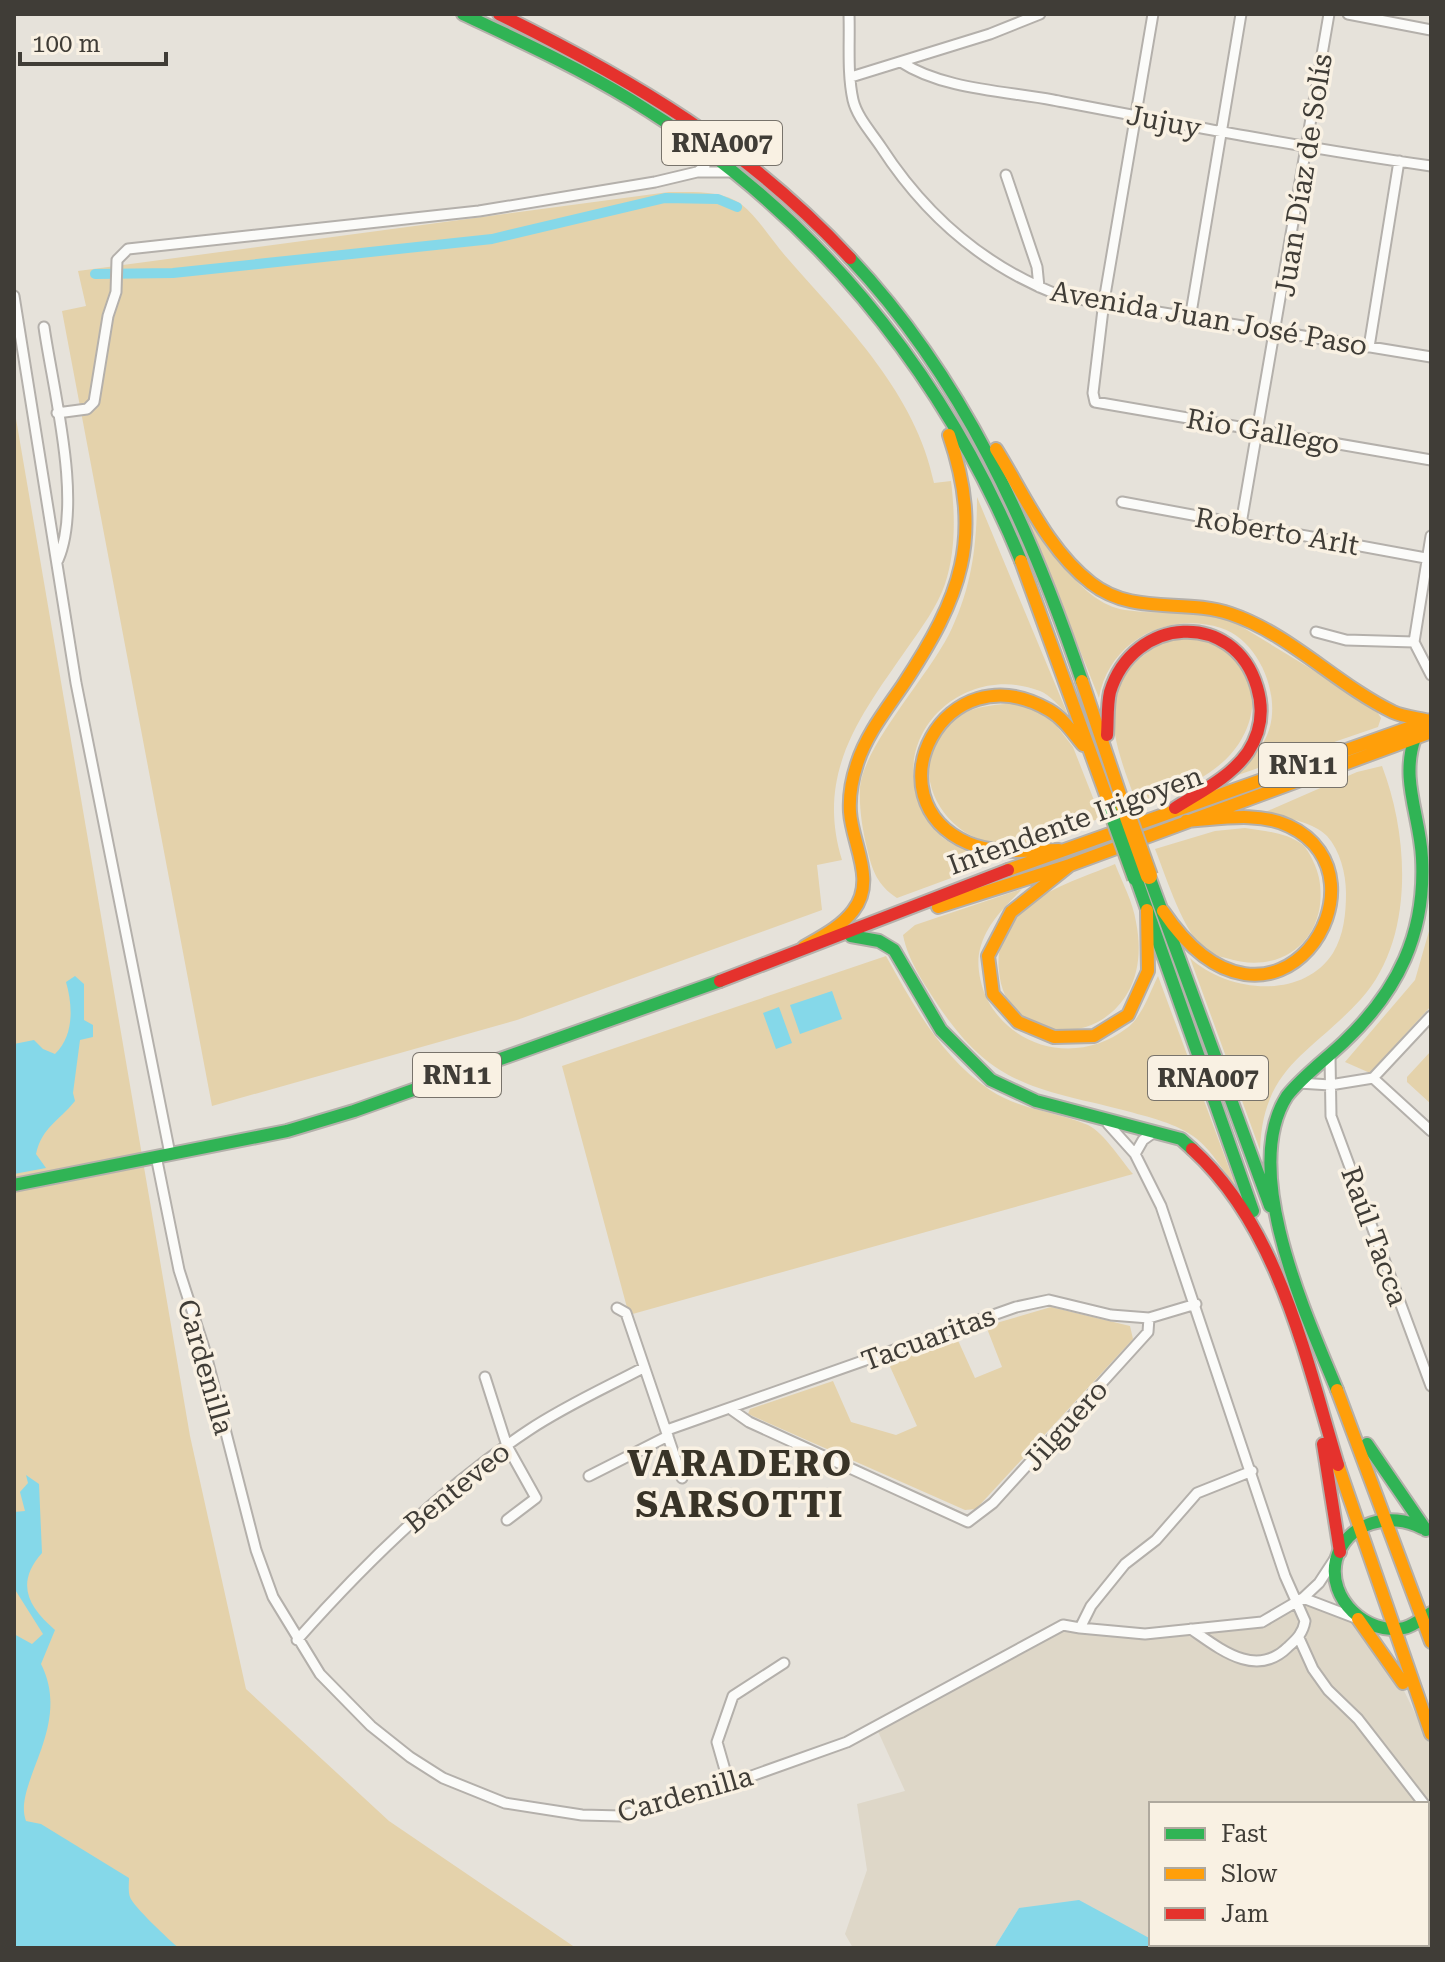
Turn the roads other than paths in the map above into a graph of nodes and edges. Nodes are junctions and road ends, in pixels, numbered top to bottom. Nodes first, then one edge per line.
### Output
1 (463, 14) edge
2 (499, 14) edge
3 (849, 14) edge
4 (1040, 14) edge
5 (1153, 14) edge
6 (1241, 14) edge
7 (1329, 14) edge
8 (1348, 14) edge
9 (1431, 30) edge
10 (901, 62) junction
11 (851, 77) junction
12 (1135, 116) junction
13 (1221, 132) junction
14 (1308, 145) junction
15 (704, 149) junction
16 (1399, 161) junction
17 (1431, 166) edge
18 (697, 172) junction
19 (734, 172) junction
20 (1006, 175) dead end
21 (1039, 287) junction
22 (14, 296) edge
23 (1104, 301) junction
24 (1190, 319) junction
25 (882, 320) junction
26 (44, 327) dead end
27 (1277, 333) junction
28 (1369, 347) junction
29 (926, 350) junction
30 (1431, 357) edge
31 (57, 413) junction
32 (1259, 430) junction
33 (1431, 460) edge
34 (1122, 502) dead end
35 (1241, 524) junction
36 (1431, 536) edge
37 (1429, 559) edge
38 (57, 562) junction
39 (1316, 632) dead end
40 (1414, 642) junction
41 (1431, 675) edge
42 (1426, 728) edge
43 (1101, 758) junction
44 (1175, 808) junction
45 (1186, 821) junction
46 (1059, 850) junction
47 (1070, 865) junction
48 (1155, 911) junction
49 (851, 936) junction
50 (804, 947) junction
51 (739, 974) junction
52 (1431, 1016) edge
53 (1330, 1055) junction
54 (1373, 1078) junction
55 (1299, 1083) junction
56 (1330, 1085) junction
57 (1095, 1115) junction
58 (1160, 1131) junction
59 (1431, 1131) edge
60 (1135, 1154) junction
61 (163, 1155) junction
62 (14, 1185) edge
63 (1282, 1241) junction
64 (1265, 1247) junction
65 (1196, 1304) junction
66 (617, 1308) dead end
67 (1149, 1318) junction
68 (643, 1368) junction
69 (485, 1377) dead end
70 (1431, 1386) edge
71 (1317, 1399) junction
72 (732, 1410) junction
73 (1347, 1412) junction
74 (668, 1433) junction
75 (507, 1446) junction
76 (1252, 1471) junction
77 (589, 1476) dead end
78 (682, 1478) dead end
79 (1388, 1518) junction
80 (507, 1520) dead end
81 (1358, 1529) junction
82 (1429, 1532) edge
83 (1340, 1552) junction
84 (1300, 1600) junction
85 (1428, 1616) edge
86 (1358, 1619) junction
87 (1080, 1628) junction
88 (1191, 1629) junction
89 (1391, 1630) junction
90 (1299, 1638) junction
91 (297, 1640) junction
92 (1431, 1642) edge
93 (784, 1663) dead end
94 (1431, 1735) edge
95 (729, 1784) junction
96 (1422, 1802) edge

1 - 15 main road, RNA007
2 - 29 main road, RNA007
3 - 11 street, Avenida Juan José Paso
4 - 10 street
5 - 12 street
6 - 13 street
7 - 14 street, Juan Díaz de Solís
8 - 9 street
10 - 11 street
10 - 12 street, Jujuy
11 - 21 street, Avenida Juan José Paso
12 - 13 street, Jujuy
12 - 23 street
13 - 14 street, Jujuy
13 - 24 street
14 - 16 street, Jujuy
14 - 27 street, Juan Díaz de Solís
15 - 18 street
15 - 19 main road, RNA007
16 - 17 street, Jujuy
16 - 28 street
18 - 19 street
18 - 31 street
19 - 25 main road, RNA007
20 - 21 street
21 - 23 street, Avenida Juan José Paso
22 - 38 street, Cardenilla
23 - 24 street, Avenida Juan José Paso
23 - 32 street, Rio Gallego
24 - 27 street, Avenida Juan José Paso
25 - 43 main road, RNA007
25 - 50 main road
26 - 31 street
27 - 28 street, Avenida Juan José Paso
27 - 32 street, Juan Díaz de Solís
28 - 30 street, Avenida Juan José Paso
29 - 42 main road
29 - 43 main road, RNA007
31 - 38 street
32 - 33 street, Rio Gallego
32 - 35 street, Juan Díaz de Solís
34 - 35 street, Roberto Arlt
35 - 37 street, Roberto Arlt
36 - 37 street
37 - 40 street
38 - 61 street, Cardenilla
39 - 40 street
40 - 41 street
42 - 44 main road, Intendente Irigoyen / RN11
42 - 45 main road, Intendente Irigoyen / RN11
42 - 53 main road
43 - 44 main road
43 - 46 main road
43 - 48 main road, RNA007, bridge
44 - 46 main road, Intendente Irigoyen / RN11
45 - 47 main road, Intendente Irigoyen / RN11
45 - 48 main road
46 - 50 main road, Intendente Irigoyen / RN11
47 - 48 main road
47 - 49 main road, Intendente Irigoyen / RN11
48 - 63 main road, RNA007
48 - 64 main road, RNA007
49 - 51 main road, Intendente Irigoyen / RN11
49 - 57 main road
50 - 51 main road, Intendente Irigoyen / RN11
51 - 61 main road, Intendente Irigoyen / RN11
52 - 54 street
53 - 55 main road
53 - 56 street, Raúl Tacca
54 - 56 street
54 - 59 street
55 - 56 street
55 - 63 main road
56 - 70 street, Raúl Tacca
57 - 58 main road
57 - 60 street
58 - 60 street
58 - 64 main road
60 - 65 street
61 - 62 main road, Intendente Irigoyen / RN11
61 - 91 street, Cardenilla
63 - 73 main road, RNA007
64 - 71 main road, RNA007
65 - 67 street, Tacuaritas
65 - 76 street
66 - 68 street
67 - 72 street, Tacuaritas
67 - 72 street, Jilguero
68 - 74 street
68 - 75 street, Benteveo
69 - 75 street
71 - 81 main road, RNA007
71 - 83 main road, RNA007
72 - 74 street, Tacuaritas
73 - 79 main road, RNA007
73 - 82 main road, RNA007
74 - 77 street, Tacuaritas
74 - 78 street
75 - 80 street
75 - 91 street, Benteveo
76 - 84 street
76 - 87 street
79 - 81 main road
79 - 82 main road
79 - 85 main road, RNA007
81 - 83 main road
81 - 89 main road, RNA007
83 - 84 street, Cardenilla
83 - 86 main road
84 - 86 street
84 - 88 street, Cardenilla
84 - 90 street
85 - 89 main road
85 - 92 main road, RNA007
86 - 89 main road
86 - 94 main road, RNA007
87 - 88 street, Cardenilla
87 - 95 street, Cardenilla
88 - 90 street
89 - 94 main road, RNA007
90 - 96 street
91 - 95 street, Cardenilla
93 - 95 street

